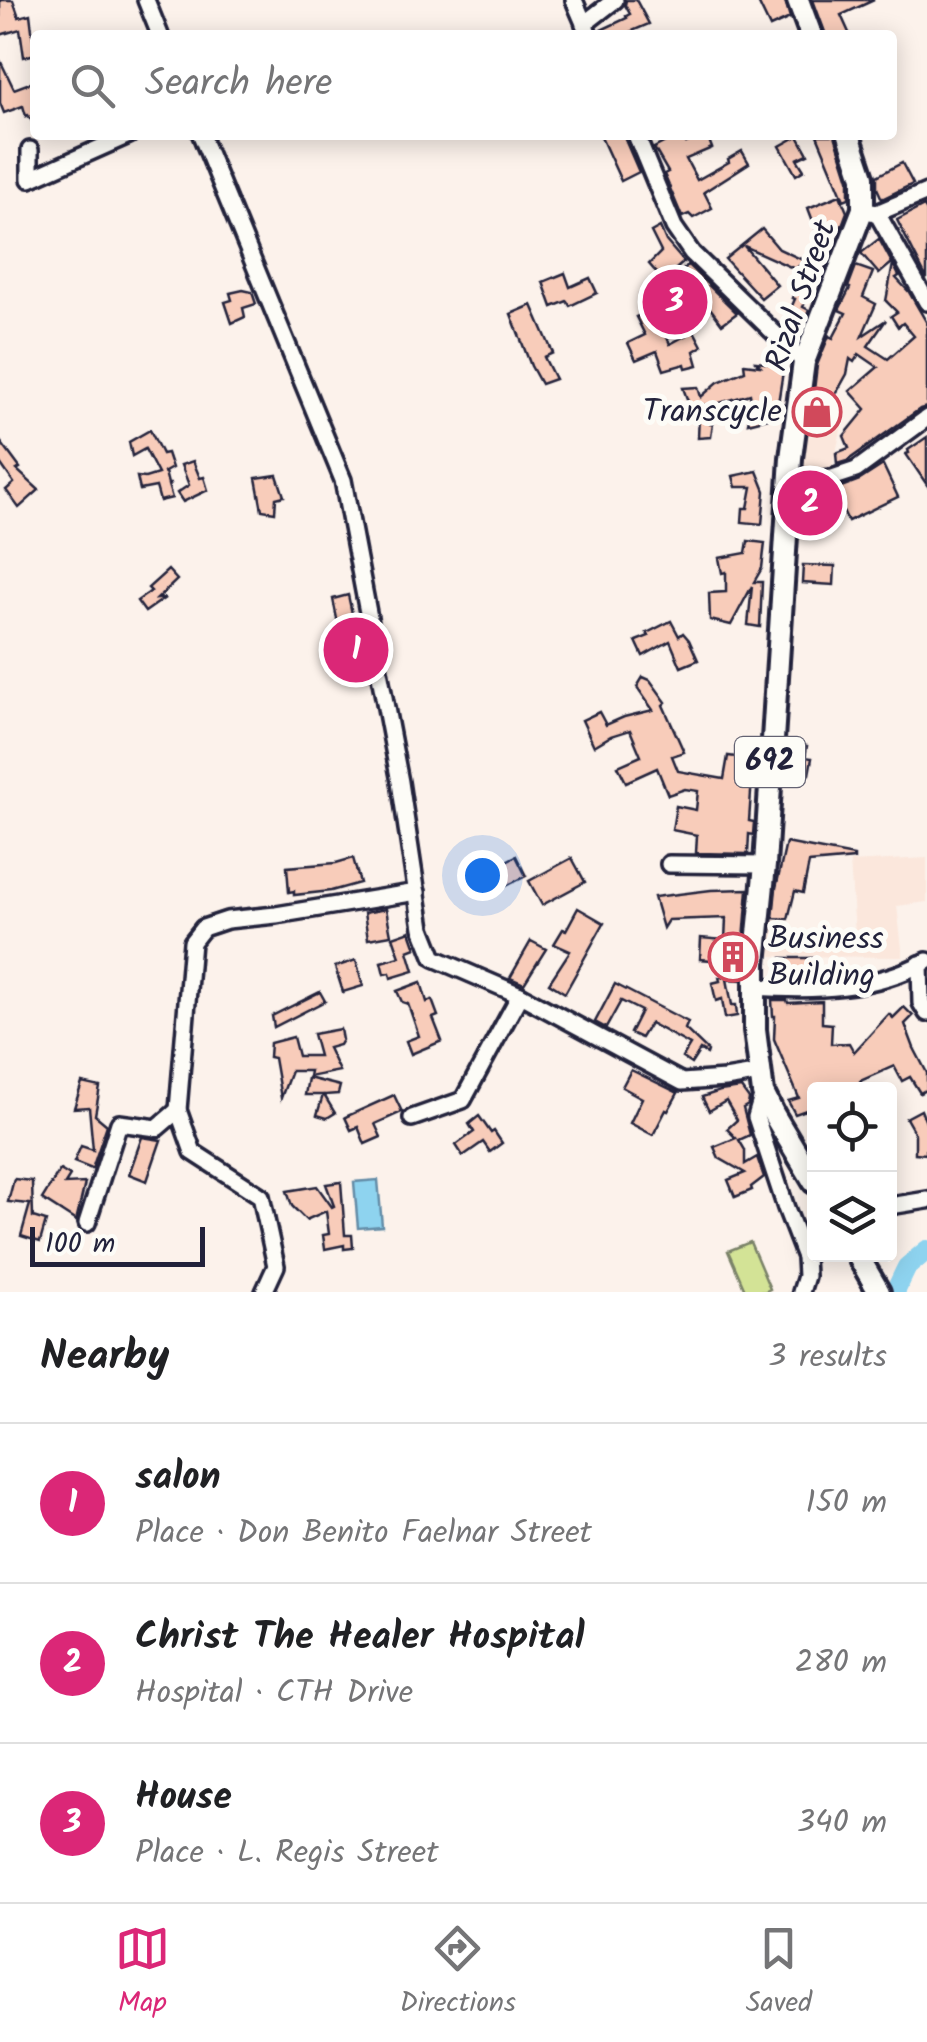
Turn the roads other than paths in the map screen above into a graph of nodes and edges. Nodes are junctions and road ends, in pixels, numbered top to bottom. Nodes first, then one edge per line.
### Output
1 (146, 0) edge
2 (574, 0) edge
3 (614, 0) edge
4 (798, 0) edge
5 (158, 30) edge
6 (586, 30) edge
7 (809, 30) edge
8 (119, 140) edge
9 (202, 140) edge
10 (638, 140) edge
11 (851, 140) edge
12 (30, 150) dead end
13 (927, 192) edge
14 (870, 211) junction
15 (927, 302) edge
16 (804, 362) junction
17 (927, 418) edge
18 (789, 483) junction
19 (670, 864) dead end
20 (765, 865) junction
21 (416, 892) junction
22 (924, 963) edge
23 (755, 987) junction
24 (520, 995) junction
25 (927, 1014) edge
26 (762, 1083) junction
27 (178, 1110) junction
28 (412, 1118) dead end
29 (808, 1172) edge
30 (927, 1200) edge
31 (897, 1205) edge
32 (87, 1223) dead end
33 (807, 1232) edge
34 (798, 1236) junction
35 (862, 1262) edge
36 (264, 1292) edge
37 (801, 1292) edge
38 (879, 1292) edge

1 - 5 street
2 - 6 street
3 - 6 street
4 - 7 main road
8 - 12 street
9 - 21 street
10 - 16 street
11 - 14 main road, Rizal Street / 692
13 - 14 street
14 - 15 street
14 - 16 main road, Rizal Street / 692
16 - 18 main road, Rizal Street / 692
17 - 18 street
18 - 20 main road, Rizal Street / 692
19 - 20 street
20 - 23 main road, Rizal Street / 692
21 - 24 street
21 - 27 street
22 - 23 street
22 - 25 street
23 - 26 main road, Rizal Street / 692
24 - 26 street
24 - 28 street
26 - 29 main road, Rizal Street / 692
26 - 34 street
27 - 32 street
27 - 36 street
30 - 31 street
33 - 34 street
34 - 37 street
35 - 38 main road

